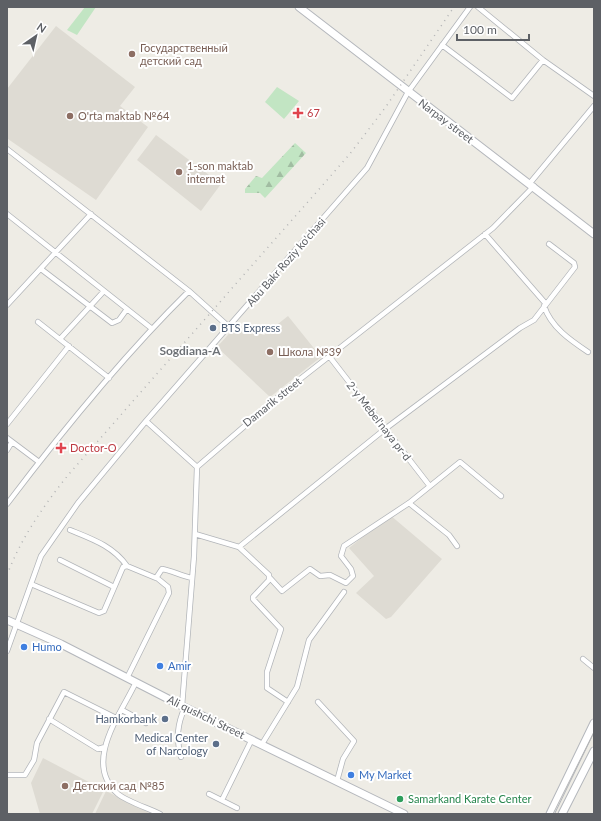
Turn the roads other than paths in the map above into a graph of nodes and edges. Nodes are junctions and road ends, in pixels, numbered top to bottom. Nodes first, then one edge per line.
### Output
1 (299, 7) edge
2 (470, 7) edge
3 (478, 7) edge
4 (442, 45) junction
5 (543, 60) junction
6 (408, 92) junction
7 (594, 96) edge
8 (594, 106) edge
9 (7, 149) edge
10 (532, 185) junction
11 (7, 214) edge
12 (91, 214) junction
13 (485, 234) junction
14 (594, 234) edge
15 (548, 244) dead end
16 (56, 253) junction
17 (41, 269) junction
18 (104, 291) junction
19 (189, 291) junction
20 (7, 295) edge
21 (12, 299) junction
22 (7, 305) edge
23 (545, 305) junction
24 (90, 306) junction
25 (127, 309) junction
26 (38, 322) dead end
27 (229, 327) junction
28 (151, 328) junction
29 (60, 339) junction
30 (69, 346) junction
31 (588, 352) dead end
32 (329, 356) junction
33 (109, 378) junction
34 (146, 421) junction
35 (7, 424) edge
36 (385, 429) junction
37 (7, 438) edge
38 (12, 442) junction
39 (7, 450) edge
40 (39, 462) junction
41 (197, 467) junction
42 (429, 485) junction
43 (501, 496) dead end
44 (410, 502) junction
45 (7, 504) edge
46 (70, 530) dead end
47 (195, 534) junction
48 (240, 546) junction
49 (457, 546) dead end
50 (60, 560) dead end
51 (127, 566) junction
52 (157, 578) junction
53 (192, 578) junction
54 (270, 578) junction
55 (30, 584) junction
56 (114, 587) junction
57 (344, 592) dead end
58 (7, 620) edge
59 (16, 623) junction
60 (7, 651) edge
61 (583, 659) dead end
62 (594, 668) edge
63 (127, 678) junction
64 (136, 682) junction
65 (288, 702) junction
66 (318, 702) dead end
67 (183, 706) junction
68 (122, 710) junction
69 (49, 719) junction
70 (118, 719) junction
71 (146, 723) dead end
72 (594, 723) edge
73 (252, 739) junction
74 (262, 744) junction
75 (104, 747) junction
76 (594, 751) edge
77 (181, 757) dead end
78 (7, 775) edge
79 (337, 780) junction
80 (209, 794) dead end
81 (222, 800) junction
82 (237, 808) dead end
83 (160, 814) edge
84 (404, 814) edge
85 (550, 814) edge
86 (562, 814) edge

1 - 6 main road, Narpay street
2 - 4 street, Abu Bakr Roziy ko'chasi
3 - 5 street
4 - 5 street
4 - 6 street, Abu Bakr Roziy ko'chasi
5 - 7 street
6 - 10 main road, Narpay street
6 - 27 street, Abu Bakr Roziy ko'chasi
8 - 10 street, Damarik street
9 - 12 street
10 - 13 street, Damarik street
10 - 14 main road, Narpay street
11 - 16 street
12 - 16 street
12 - 19 street
13 - 23 street
13 - 32 street, Damarik street
15 - 23 street
16 - 17 street
16 - 18 street
17 - 21 street
17 - 24 street
18 - 24 street
18 - 25 street
19 - 27 street
19 - 28 street
20 - 21 street
21 - 22 street
23 - 31 street
23 - 36 street
24 - 25 street
24 - 29 street
25 - 28 street
26 - 29 street
27 - 34 street, Abu Bakr Roziy ko'chasi
28 - 33 street
29 - 30 street
30 - 33 street
30 - 35 street
32 - 36 street, 2-y Mebel'naya pr-d
32 - 41 street, Damarik street
33 - 40 street
34 - 41 street
34 - 55 street, Abu Bakr Roziy ko'chasi
36 - 42 street, 2-y Mebel'naya pr-d
36 - 48 street
37 - 38 street
38 - 39 street
38 - 40 street
40 - 45 street
41 - 47 street
42 - 43 street
42 - 44 street
44 - 49 street
44 - 54 street
46 - 51 street
47 - 48 street
47 - 53 street
48 - 54 street
50 - 56 street
51 - 52 street
51 - 56 street
52 - 53 street
52 - 63 street
53 - 67 street
54 - 65 street
55 - 56 street
55 - 59 street, Abu Bakr Roziy ko'chasi
57 - 65 street
58 - 59 main road, Ali qushchi Street
59 - 60 street, Abu Bakr Roziy ko'chasi
59 - 63 main road, Ali qushchi Street
61 - 62 street
63 - 64 main road, Ali qushchi Street
64 - 67 main road, Ali qushchi Street
64 - 68 street
65 - 74 street
66 - 79 street
67 - 73 main road, Ali qushchi Street
67 - 77 street
68 - 70 street
68 - 71 street
69 - 70 street
69 - 75 street
69 - 78 street
70 - 75 street
72 - 85 main road
73 - 74 main road, Ali qushchi Street
73 - 81 street
74 - 79 main road, Ali qushchi Street
75 - 83 street
76 - 86 main road
79 - 84 main road, Ali qushchi Street
80 - 81 street
81 - 82 street

